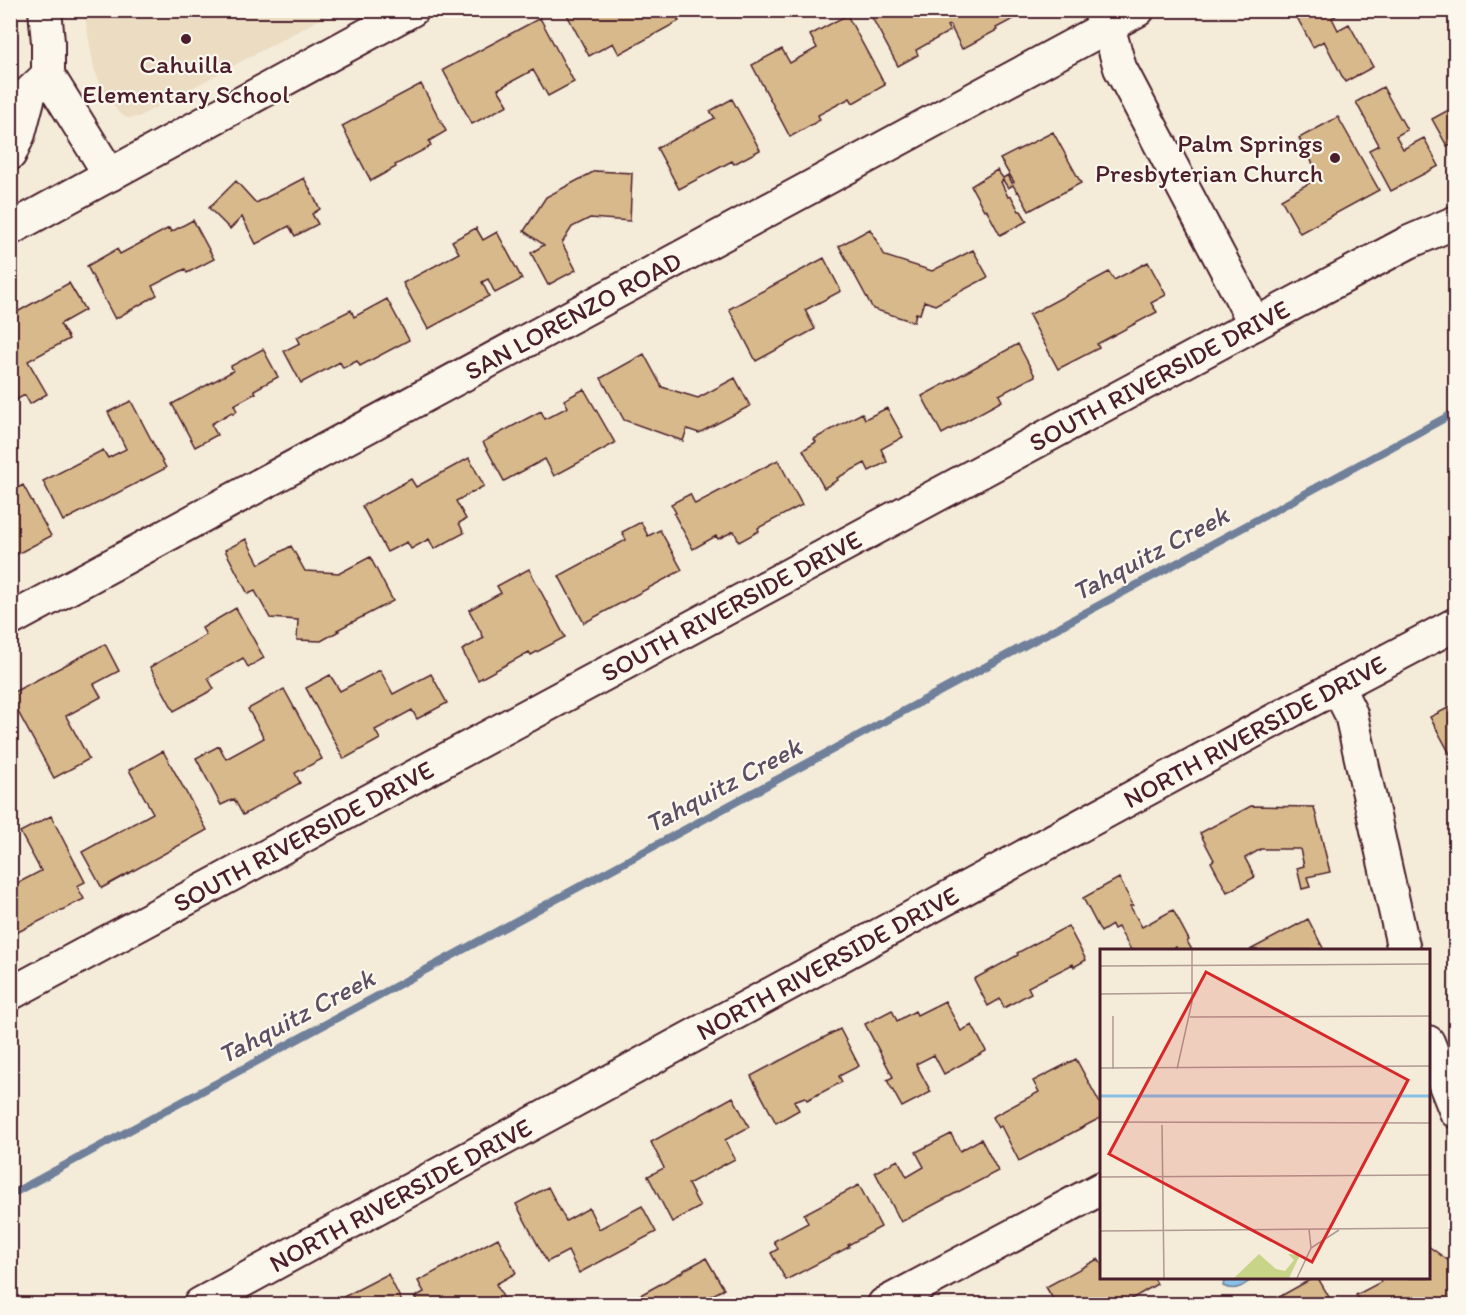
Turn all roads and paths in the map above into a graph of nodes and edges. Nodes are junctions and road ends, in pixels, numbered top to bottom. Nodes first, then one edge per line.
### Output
1 (45, 10) edge
2 (412, 10) edge
3 (1138, 10) edge
4 (1104, 18) edge
5 (48, 75) junction
6 (10, 154) edge
7 (110, 175) junction
8 (1455, 222) edge
9 (10, 229) edge
10 (1255, 324) junction
11 (10, 620) edge
12 (1455, 624) edge
13 (1337, 686) junction
14 (1404, 949) edge
15 (10, 994) edge
16 (1430, 1047) edge
17 (1455, 1112) edge
18 (1100, 1189) edge
19 (200, 1305) edge
20 (884, 1305) edge

1 - 5 street
2 - 7 street
3 - 4 street, SAN LORENZO ROAD
4 - 10 street
4 - 11 street, SAN LORENZO ROAD
5 - 6 street
5 - 7 street
7 - 9 street
8 - 10 street, SOUTH RIVERSIDE DRIVE
10 - 15 street, SOUTH RIVERSIDE DRIVE
12 - 13 street, NORTH RIVERSIDE DRIVE
13 - 14 street
13 - 19 street, NORTH RIVERSIDE DRIVE
16 - 17 street
18 - 20 street

